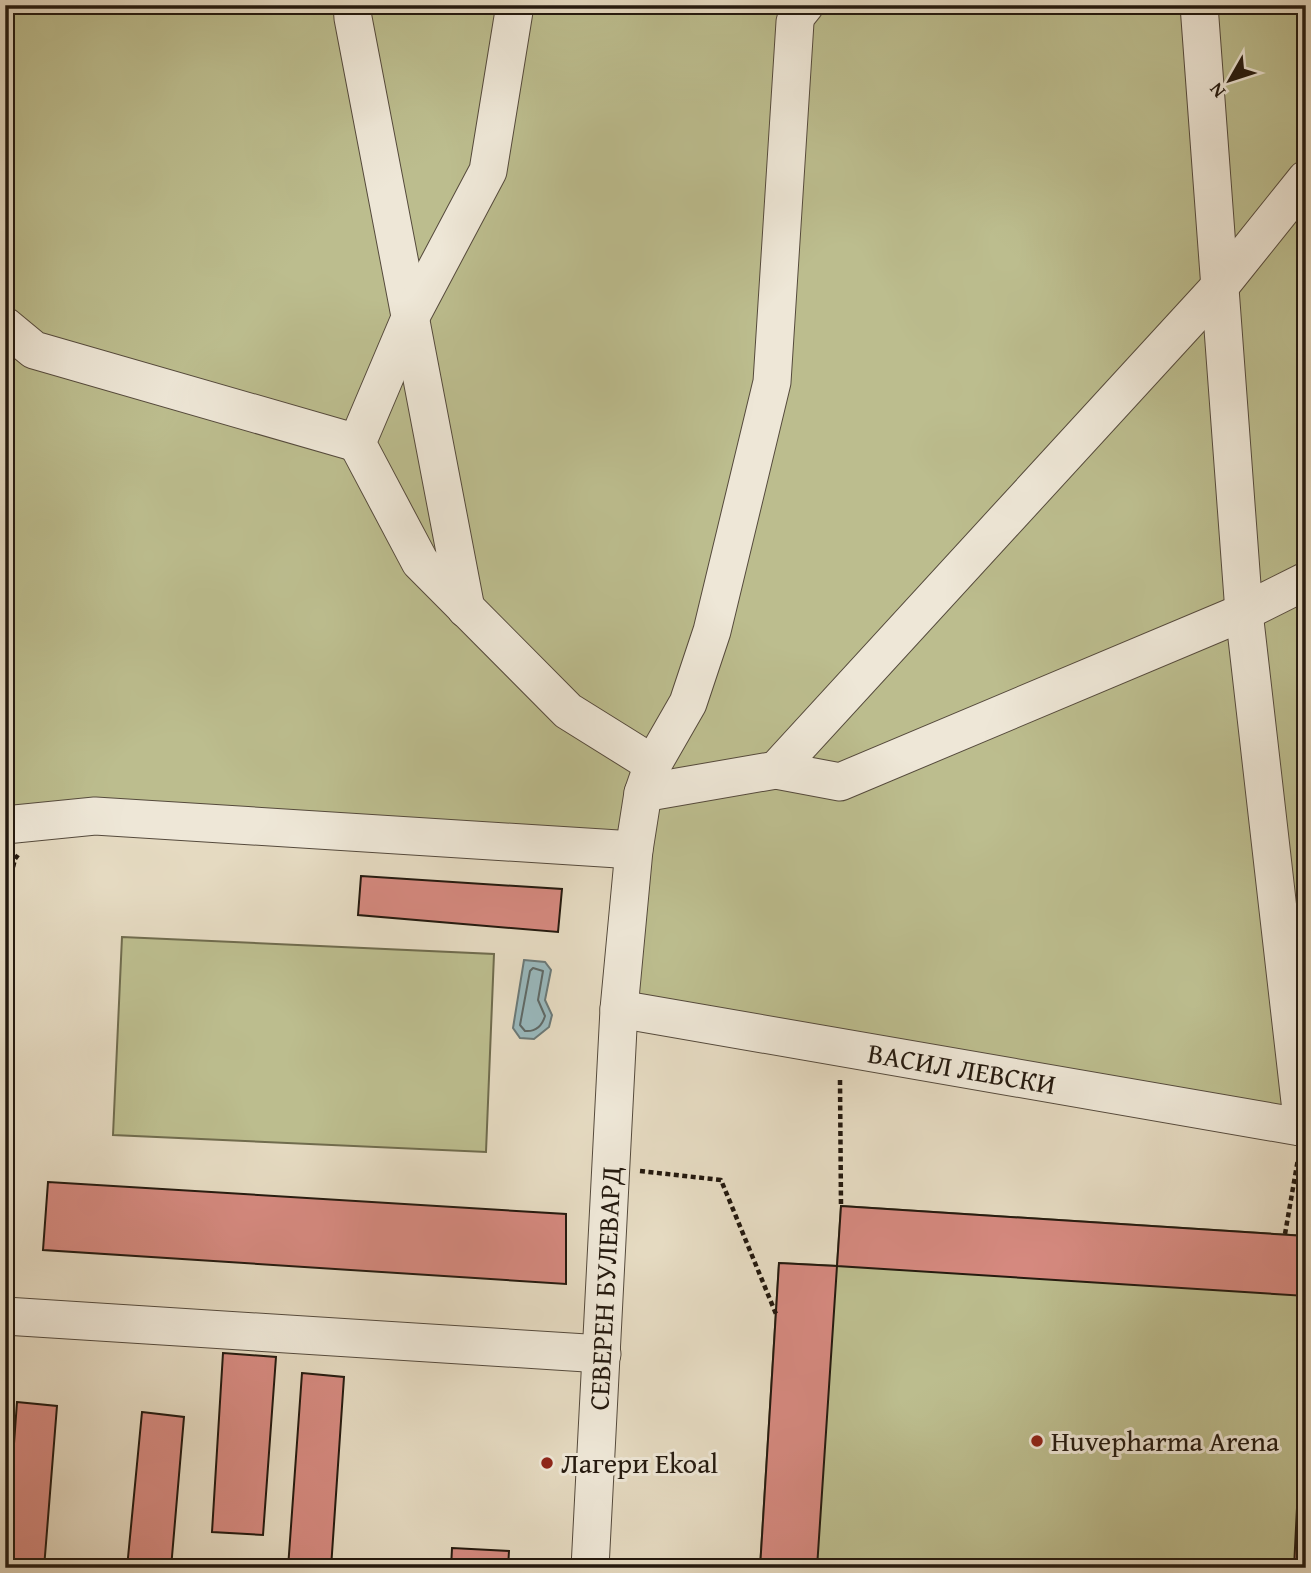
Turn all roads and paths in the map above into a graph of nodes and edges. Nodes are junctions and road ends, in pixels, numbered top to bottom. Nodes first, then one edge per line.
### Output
1 (352, 5) edge
2 (515, 5) edge
3 (805, 5) edge
4 (1199, 5) edge
5 (1306, 179) edge
6 (1221, 285) junction
7 (410, 318) junction
8 (5, 326) edge
9 (20, 351) edge
10 (358, 443) junction
11 (1306, 580) edge
12 (466, 609) junction
13 (1244, 612) junction
14 (776, 770) junction
15 (648, 779) junction
16 (5, 825) edge
17 (634, 850) junction
18 (619, 1009) junction
19 (840, 1048) junction
20 (1304, 1128) edge
21 (611, 1167) junction
22 (841, 1206) dead end
23 (1285, 1234) dead end
24 (776, 1314) dead end
25 (5, 1316) edge
26 (602, 1354) junction
27 (590, 1568) edge

1 - 7 street
2 - 7 street
3 - 15 street
4 - 6 street
5 - 6 street
6 - 13 street
6 - 14 street
7 - 10 street
7 - 12 street
8 - 9 street
9 - 10 street
10 - 12 street
11 - 13 street
12 - 15 street
13 - 14 street
13 - 20 street
14 - 15 street
15 - 17 street, СЕВЕРЕН БУЛЕВАРД
16 - 17 street
17 - 18 street, СЕВЕРЕН БУЛЕВАРД
18 - 19 street, ВАСИЛ ЛЕВСКИ
18 - 21 street, СЕВЕРЕН БУЛЕВАРД
19 - 20 street, ВАСИЛ ЛЕВСКИ
19 - 22 path
20 - 23 path
21 - 24 path
21 - 26 street, СЕВЕРЕН БУЛЕВАРД
25 - 26 street
26 - 27 street, СЕВЕРЕН БУЛЕВАРД

